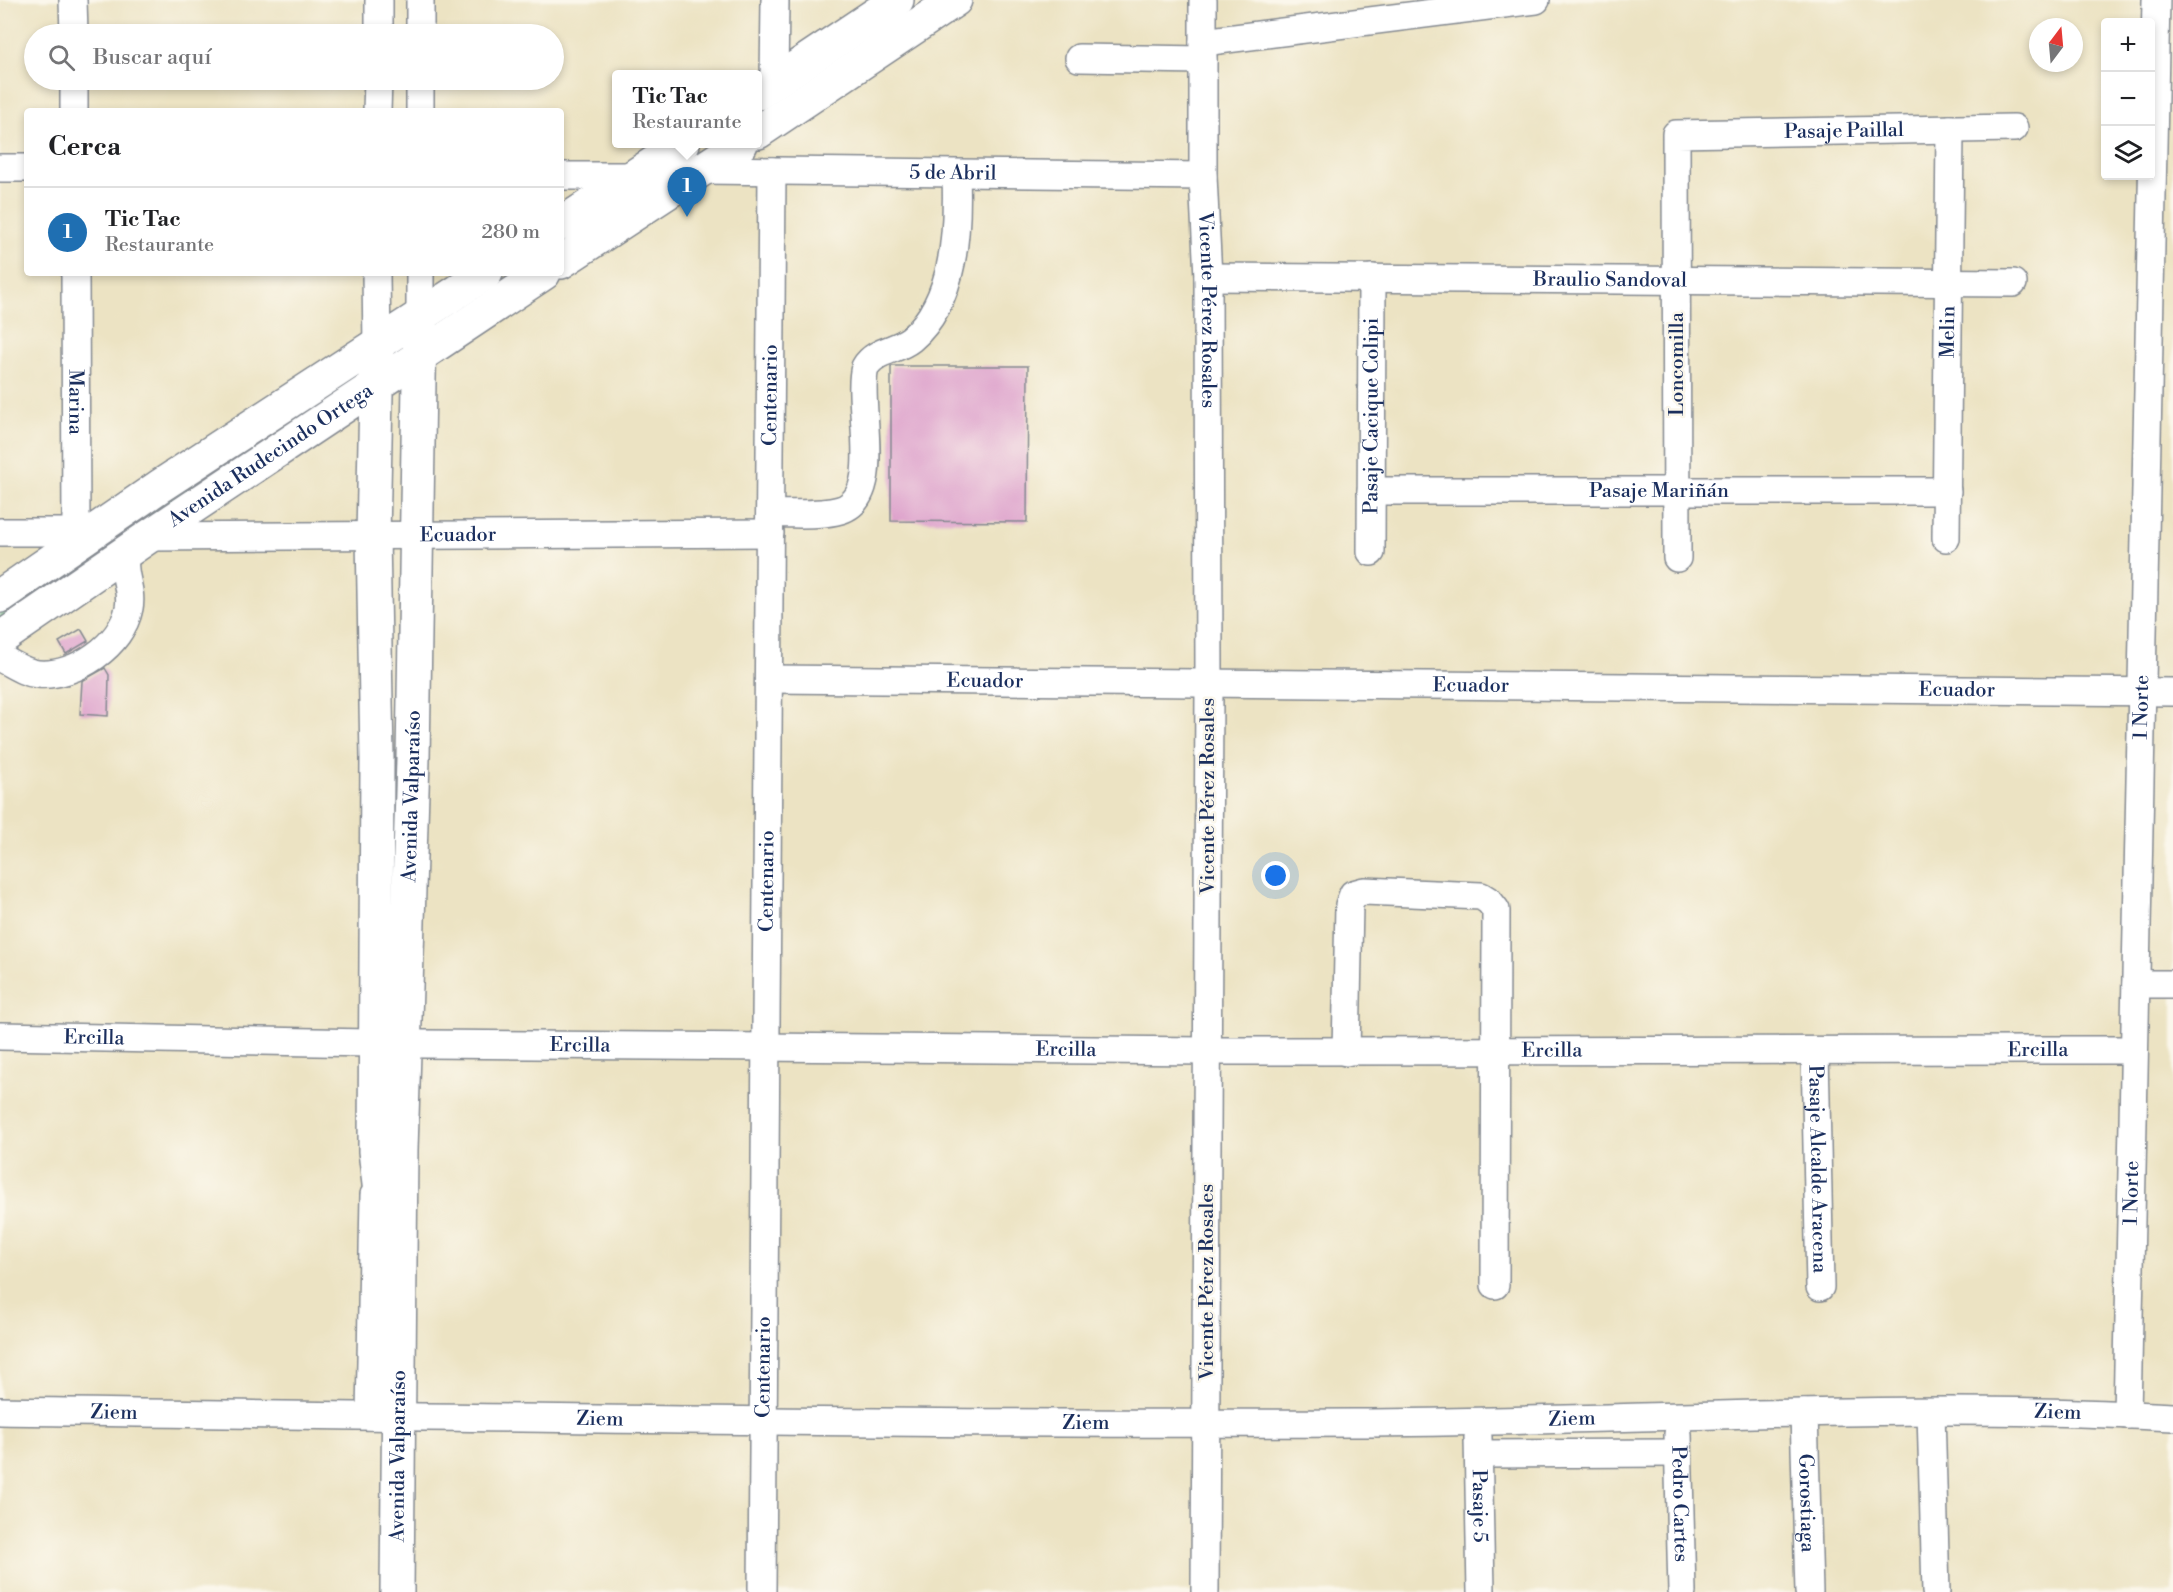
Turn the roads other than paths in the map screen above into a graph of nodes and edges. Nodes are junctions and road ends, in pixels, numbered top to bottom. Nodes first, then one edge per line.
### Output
1 (73, 0) edge
2 (379, 0) edge
3 (420, 0) edge
4 (775, 0) edge
5 (897, 0) edge
6 (955, 0) edge
7 (1203, 0) edge
8 (1536, 0) edge
9 (2156, 0) edge
10 (74, 24) edge
11 (379, 24) edge
12 (420, 24) edge
13 (1203, 51) junction
14 (1079, 58) dead end
15 (766, 88) edge
16 (74, 90) edge
17 (378, 90) edge
18 (420, 90) edge
19 (74, 108) edge
20 (377, 108) edge
21 (420, 108) edge
22 (2014, 128) dead end
23 (762, 129) edge
24 (1950, 129) junction
25 (1676, 134) joint
26 (677, 148) edge
27 (735, 148) edge
28 (0, 168) edge
29 (24, 168) edge
30 (701, 170) junction
31 (772, 171) junction
32 (956, 174) junction
33 (564, 176) edge
34 (635, 176) junction
35 (1203, 176) junction
36 (564, 222) edge
37 (564, 260) edge
38 (2162, 266) edge
39 (75, 276) edge
40 (376, 276) edge
41 (420, 276) edge
42 (482, 276) edge
43 (539, 276) edge
44 (1208, 278) junction
45 (1372, 278) junction
46 (1677, 281) junction
47 (1948, 283) junction
48 (2013, 283) dead end
49 (420, 318) junction
50 (377, 346) junction
51 (418, 356) junction
52 (376, 385) junction
53 (1371, 490) junction
54 (1947, 491) junction
55 (1677, 492) junction
56 (770, 523) junction
57 (0, 532) edge
58 (374, 536) junction
59 (416, 536) junction
60 (73, 538) junction
61 (1946, 538) dead end
62 (137, 545) junction
63 (1371, 552) dead end
64 (1677, 558) dead end
65 (0, 596) edge
66 (0, 639) edge
67 (0, 658) edge
68 (769, 679) junction
69 (1209, 683) junction
70 (2142, 692) junction
71 (2173, 692) edge
72 (2136, 984) junction
73 (2173, 984) edge
74 (0, 1036) edge
75 (389, 1043) junction
76 (766, 1047) junction
77 (2133, 1050) junction
78 (1207, 1051) junction
79 (1346, 1052) junction
80 (1497, 1052) junction
81 (1815, 1052) junction
82 (375, 1151) junction
83 (1495, 1285) dead end
84 (1820, 1287) dead end
85 (398, 1319) junction
86 (0, 1411) edge
87 (1931, 1412) junction
88 (1804, 1413) junction
89 (2127, 1415) junction
90 (384, 1416) junction
91 (1677, 1416) junction
92 (2173, 1418) edge
93 (764, 1421) junction
94 (1476, 1421) junction
95 (1207, 1423) junction
96 (1678, 1453) junction
97 (1479, 1454) junction
98 (397, 1592) edge
99 (762, 1592) edge
100 (1205, 1592) edge
101 (1480, 1592) edge
102 (1682, 1592) edge
103 (1809, 1592) edge
104 (1936, 1592) edge

1 - 10 street
2 - 11 street
3 - 12 street
4 - 15 street
5 - 15 main road
6 - 23 main road
7 - 13 street, Vicente Pérez Rosales
8 - 13 street
9 - 38 street, 1 Norte
13 - 14 street
13 - 35 street, Vicente Pérez Rosales
16 - 19 street
17 - 20 street
18 - 21 street
22 - 24 street, Pasaje Paillal
24 - 25 street, Pasaje Paillal
24 - 47 street, Melin
25 - 46 street, Loncomilla
26 - 34 main road
27 - 30 main road
28 - 29 street
30 - 31 street, 5 de Abril
30 - 37 main road
31 - 32 street, 5 de Abril
31 - 56 street, Centenario
32 - 35 street, 5 de Abril
32 - 56 street, Ecuador
33 - 34 street
34 - 36 main road
35 - 44 street, Vicente Pérez Rosales
38 - 70 street, 1 Norte
39 - 60 street, Marina
40 - 50 street, Avenida Valparaíso
41 - 49 street, Avenida Valparaíso
42 - 49 main road, Avenida Rudecindo Ortega
43 - 51 main road, Avenida Rudecindo Ortega
44 - 45 street, Braulio Sandoval
44 - 69 street, Vicente Pérez Rosales
45 - 46 street, Braulio Sandoval
45 - 53 street, Pasaje Cacique Colipi
46 - 47 street, Braulio Sandoval
46 - 55 street, Loncomilla
47 - 48 street, Braulio Sandoval
47 - 54 street, Melin
49 - 50 main road, Avenida Rudecindo Ortega
49 - 51 main road, Avenida Valparaíso
50 - 52 main road, Avenida Valparaíso
50 - 60 main road, Avenida Rudecindo Ortega
51 - 52 main road, Avenida Rudecindo Ortega
51 - 59 main road, Avenida Valparaíso
52 - 58 main road, Avenida Valparaíso
52 - 62 main road, Avenida Rudecindo Ortega
53 - 55 street, Pasaje Mariñán
53 - 63 street, Pasaje Cacique Colipi
54 - 55 street, Pasaje Mariñán
54 - 61 street, Melin
55 - 64 street, Loncomilla
56 - 59 street, Ecuador
56 - 68 street, Centenario
57 - 60 street
58 - 59 street, Ecuador
58 - 62 street, Ecuador
58 - 75 main road, Avenida Valparaíso
59 - 75 main road, Avenida Valparaíso
60 - 65 main road, Avenida Rudecindo Ortega
62 - 66 main road, Avenida Rudecindo Ortega
62 - 67 street
68 - 69 street, Ecuador
68 - 76 street, Centenario
69 - 70 street, Ecuador
69 - 78 street, Vicente Pérez Rosales
70 - 71 street, Ecuador
70 - 72 street, 1 Norte
72 - 73 street
72 - 77 street, 1 Norte
74 - 75 street, Ercilla
75 - 76 street, Ercilla
75 - 82 main road, Avenida Valparaíso
75 - 85 main road, Avenida Valparaíso
76 - 78 street, Ercilla
76 - 93 street, Centenario
77 - 81 street, Ercilla
77 - 89 street, 1 Norte
78 - 79 street, Ercilla
78 - 95 street, Vicente Pérez Rosales
79 - 80 street, Ercilla
79 - 80 street
80 - 81 street, Ercilla
80 - 83 street
81 - 84 street, Pasaje Alcalde Aracena
82 - 85 main road, Avenida Valparaíso
82 - 90 street, Avenida Valparaíso
85 - 90 main road, Avenida Valparaíso
86 - 90 street, Ziem
87 - 88 street, Ziem
87 - 89 street, Ziem
87 - 104 street
88 - 91 street, Ziem
88 - 103 street, Gorostiaga
89 - 92 street, Ziem
90 - 93 street, Ziem
90 - 98 main road, Avenida Valparaíso
91 - 94 street, Ziem
91 - 96 street, Pedro Cartes
93 - 95 street, Ziem
93 - 99 street, Centenario
94 - 95 street, Ziem
94 - 97 street, Pasaje 5
95 - 100 street, Vicente Pérez Rosales
96 - 97 street
96 - 102 street, Pedro Cartes
97 - 101 street, Pasaje 5

